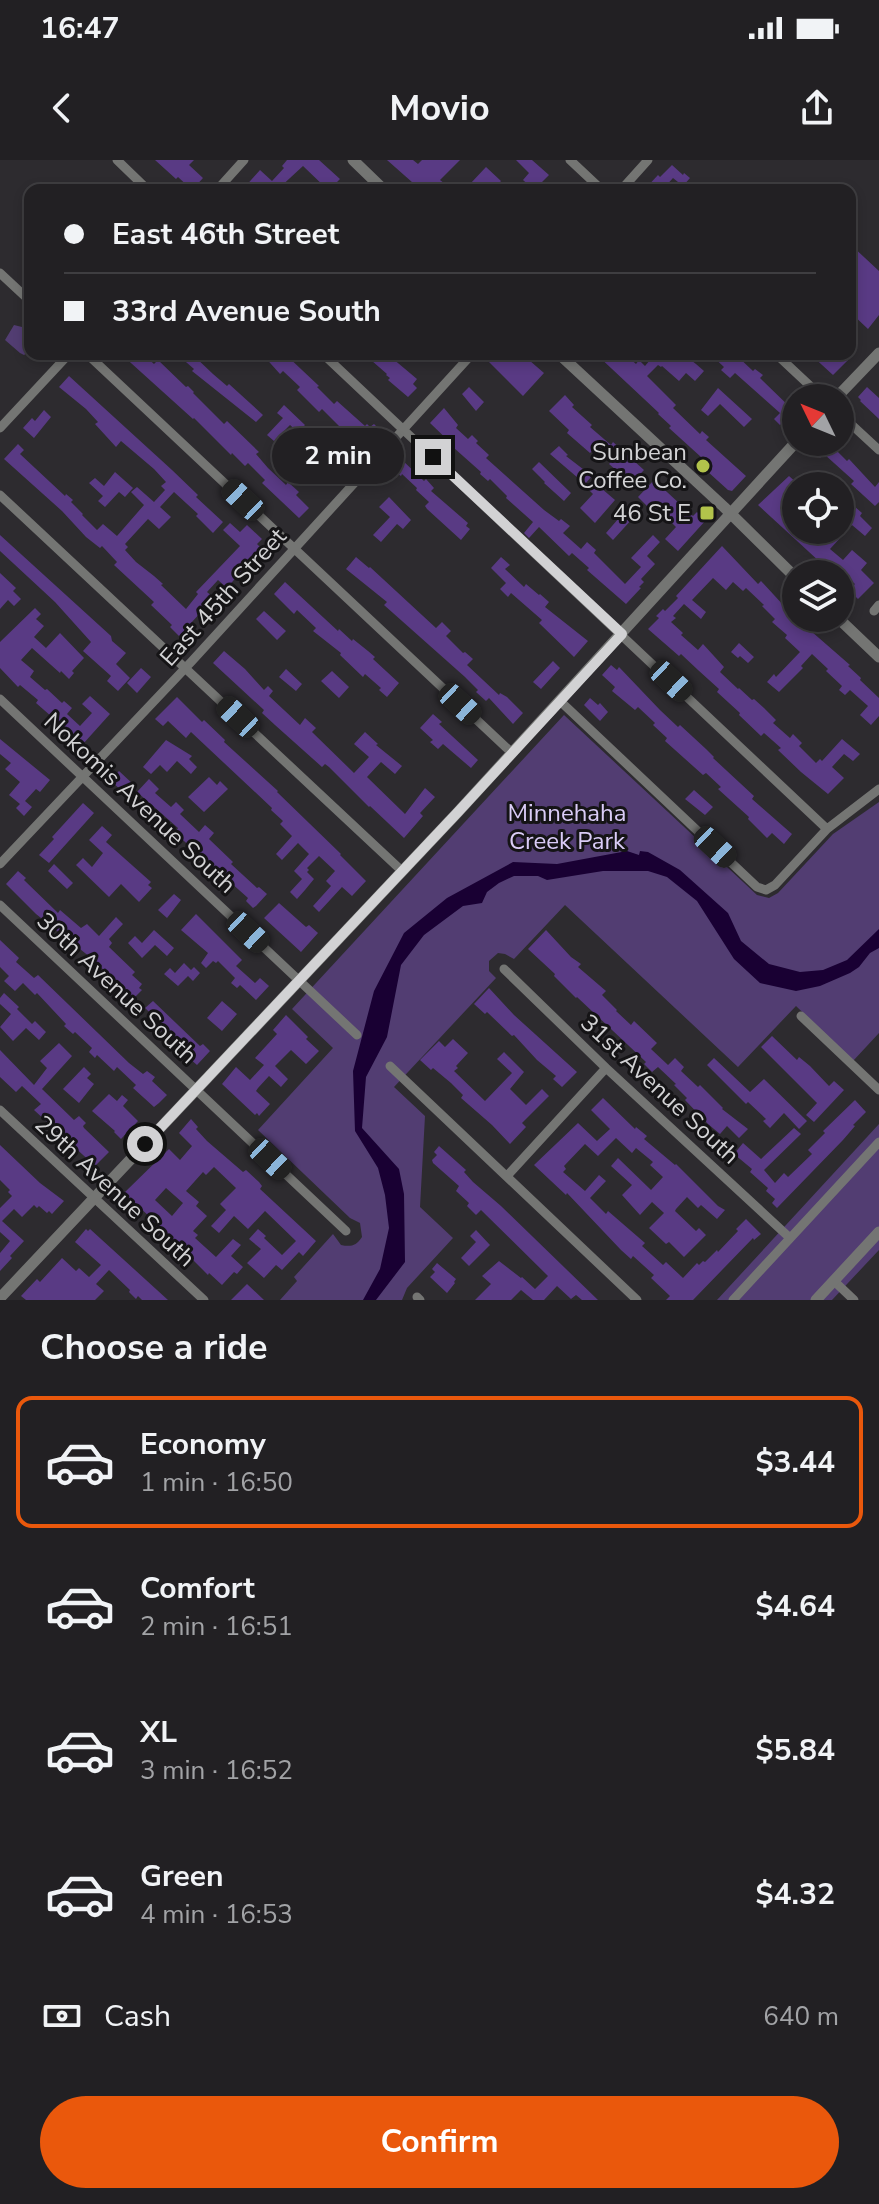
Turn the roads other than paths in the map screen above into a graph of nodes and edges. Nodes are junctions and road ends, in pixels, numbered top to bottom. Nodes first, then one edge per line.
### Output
1 (117, 160) edge
2 (244, 160) edge
3 (353, 160) edge
4 (570, 160) edge
5 (648, 160) edge
6 (142, 184) edge
7 (222, 184) edge
8 (378, 184) edge
9 (596, 184) edge
10 (626, 184) edge
11 (0, 273) edge
12 (24, 295) edge
13 (879, 353) edge
14 (63, 360) edge
15 (93, 360) edge
16 (329, 360) edge
17 (467, 360) edge
18 (565, 360) edge
19 (782, 360) edge
20 (808, 384) edge
21 (849, 384) edge
22 (854, 427) edge
23 (0, 428) edge
24 (404, 429) junction
25 (879, 450) edge
26 (783, 456) edge
27 (0, 495) edge
28 (731, 514) junction
29 (294, 549) junction
30 (782, 564) edge
31 (853, 632) edge
32 (622, 634) junction
33 (879, 657) edge
34 (186, 668) junction
35 (0, 699) edge
36 (560, 701) junction
37 (512, 753) junction
38 (83, 777) junction
39 (879, 789) edge
40 (827, 829) junction
41 (0, 864) edge
42 (402, 871) junction
43 (0, 905) edge
44 (504, 969) dead end
45 (299, 980) junction
46 (801, 1016) dead end
47 (357, 1035) dead end
48 (390, 1066) dead end
49 (606, 1068) junction
50 (197, 1090) junction
51 (879, 1090) edge
52 (0, 1110) edge
53 (879, 1142) edge
54 (507, 1176) junction
55 (95, 1199) junction
56 (346, 1231) dead end
57 (879, 1232) edge
58 (790, 1238) junction
59 (834, 1281) junction
60 (0, 1298) edge
61 (204, 1300) edge
62 (637, 1300) edge
63 (733, 1300) edge
64 (816, 1300) edge
65 (854, 1300) edge

1 - 6 street
2 - 7 street
3 - 8 street
4 - 9 street
5 - 10 street
11 - 12 street
13 - 21 street
14 - 23 street
15 - 29 street
16 - 24 street
17 - 24 street, East 45th Street
18 - 28 street
19 - 20 street
22 - 25 street
24 - 29 street, East 45th Street
24 - 32 street
26 - 28 street
27 - 34 street
28 - 30 street
28 - 32 street
29 - 34 street, East 45th Street
29 - 37 street
31 - 33 street
32 - 36 street
32 - 40 street
34 - 38 street, East 45th Street
34 - 42 street
35 - 38 street, Nokomis Avenue South
36 - 37 street
36 - 40 street
37 - 42 street
38 - 41 street, East 45th Street
38 - 45 street, Nokomis Avenue South
39 - 40 street
42 - 45 street
43 - 50 street, 30th Avenue South
44 - 49 street, 31st Avenue South
45 - 47 street, Nokomis Avenue South
45 - 50 street
46 - 51 street
48 - 54 street
49 - 54 street
49 - 58 street, 31st Avenue South
50 - 55 street
50 - 56 street, 30th Avenue South
52 - 55 street, 29th Avenue South
53 - 58 street
54 - 62 street
55 - 60 street
55 - 61 street, 29th Avenue South
57 - 59 street
58 - 63 street
59 - 64 street
59 - 65 street

